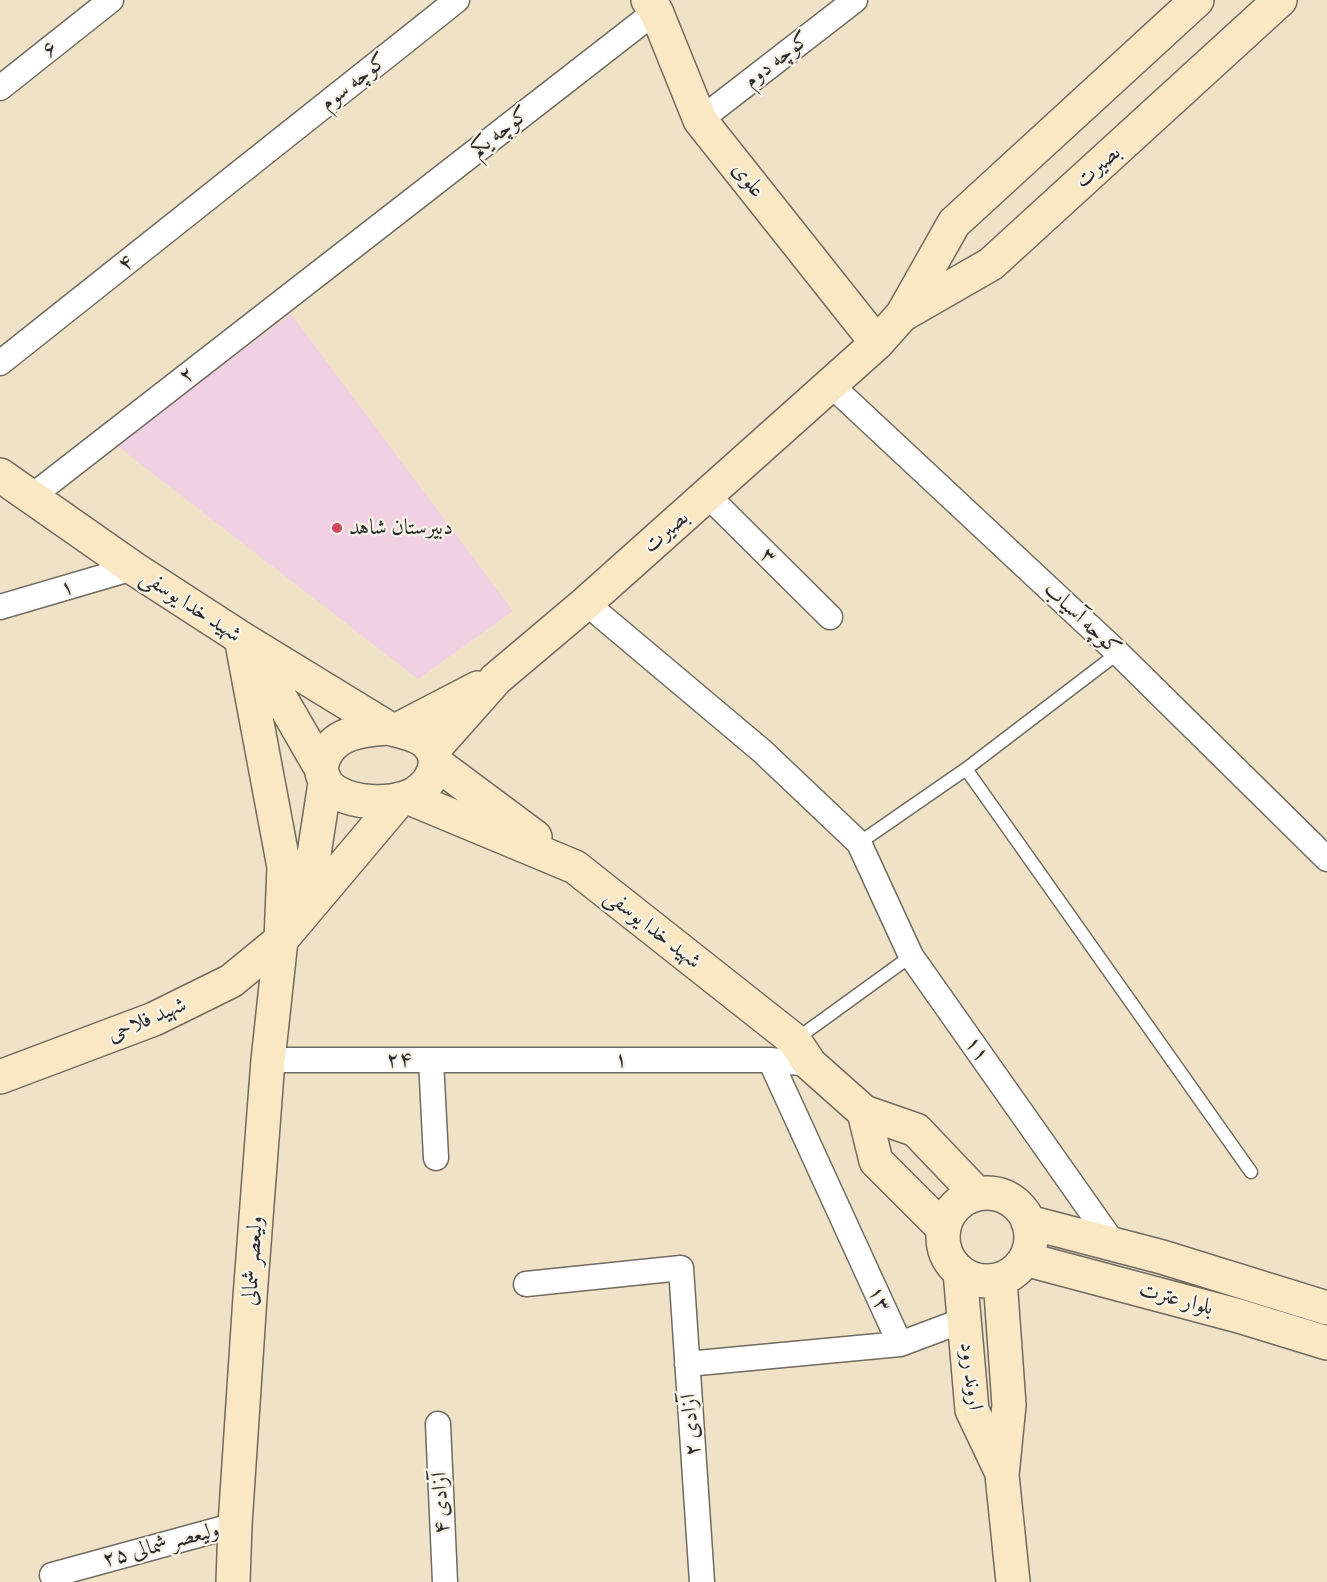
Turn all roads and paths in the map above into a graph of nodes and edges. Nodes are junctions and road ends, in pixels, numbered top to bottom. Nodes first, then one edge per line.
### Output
1 (457, 0) edge
2 (855, 0) edge
3 (1197, 0) edge
4 (1280, 0) edge
5 (105, 5) edge
6 (652, 5) edge
7 (0, 88) edge
8 (700, 120) junction
9 (251, 163) joint
10 (344, 254) joint
11 (902, 315) junction
12 (877, 343) junction
13 (0, 363) edge
14 (831, 385) junction
15 (0, 475) edge
16 (707, 495) junction
17 (31, 497) junction
18 (133, 568) junction
19 (586, 603) junction
20 (0, 607) edge
21 (830, 617) dead end
22 (241, 638) junction
23 (1118, 653) junction
24 (496, 679) junction
25 (392, 729) junction
26 (435, 757) junction
27 (966, 769) junction
28 (323, 776) junction
29 (404, 798) junction
30 (859, 843) junction
31 (1327, 859) edge
32 (575, 867) junction
33 (281, 940) junction
34 (911, 956) junction
35 (791, 1055) junction
36 (268, 1060) junction
37 (432, 1060) junction
38 (0, 1077) edge
39 (864, 1112) junction
40 (436, 1158) dead end
41 (1251, 1172) dead end
42 (977, 1194) junction
43 (1028, 1221) junction
44 (943, 1228) junction
45 (1114, 1244) junction
46 (1025, 1258) junction
47 (960, 1272) junction
48 (1000, 1279) junction
49 (526, 1284) dead end
50 (1327, 1308) edge
51 (964, 1320) junction
52 (1327, 1343) edge
53 (900, 1344) junction
54 (687, 1364) junction
55 (438, 1424) dead end
56 (1002, 1475) junction
57 (235, 1525) junction
58 (52, 1575) dead end
59 (233, 1582) edge
60 (445, 1582) edge
61 (702, 1582) edge
62 (1014, 1582) edge

1 - 9 street, کوچه سوم
2 - 8 street, کوچه دوم
3 - 11 street, بصیرت
4 - 11 street, بصیرت
5 - 7 street, ۶
6 - 8 street, علوی
6 - 10 street, کوچه یکم
8 - 12 street, علوی
9 - 13 street, ۴
10 - 17 street, ۲
11 - 12 street, بصیرت
12 - 14 street, بصیرت
14 - 16 street, بصیرت
14 - 23 street, کوچه آسیاب
15 - 17 street, شهید خدا یوسفی
16 - 19 street, بصیرت
16 - 21 street, ۳
17 - 18 street, شهید خدا یوسفی
18 - 20 street, ۱
18 - 22 street, شهید خدا یوسفی
19 - 24 street, بصیرت
19 - 30 street
22 - 25 street, شهید خدا یوسفی
22 - 28 street
22 - 33 street
23 - 27 lane
23 - 31 street, کوچه آسیاب
24 - 25 street
24 - 26 street, بصیرت
25 - 26 street
25 - 28 street
26 - 29 street
26 - 32 street
27 - 30 lane
27 - 41 lane
28 - 29 street
28 - 33 street
29 - 32 street, شهید خدا یوسفی
29 - 33 street, شهید فلاحی
30 - 34 street, ۱۱
32 - 35 street, شهید خدا یوسفی
33 - 36 street, ولیعصر شمالی
33 - 38 street, شهید فلاحی
34 - 35 lane
34 - 45 street, ۱۱
35 - 37 street, ۱
35 - 39 street, شهید خدا یوسفی
35 - 53 street, ۱۳
36 - 37 street, ۲۴
36 - 57 street, ولیعصر شمالی
37 - 40 street, ۲۴
39 - 42 street, شهید خدا یوسفی
39 - 44 street
42 - 43 street
42 - 44 street
43 - 45 street, بلوار عترت
43 - 46 street
44 - 47 street
45 - 50 street, بلوار عترت
46 - 48 street
46 - 52 street, بلوار عترت
47 - 48 street
47 - 51 street, اروند رود
48 - 56 street, اروند رود
49 - 54 street, آزادی ۲
51 - 53 street
51 - 56 street, اروند رود
53 - 54 street, ۱۳
54 - 61 street, آزادی ۲
55 - 60 street, آزادی ۴
56 - 62 street, اروند رود
57 - 58 street, ولیعصر شمالی ۲۵
57 - 59 street, ولیعصر شمالی

